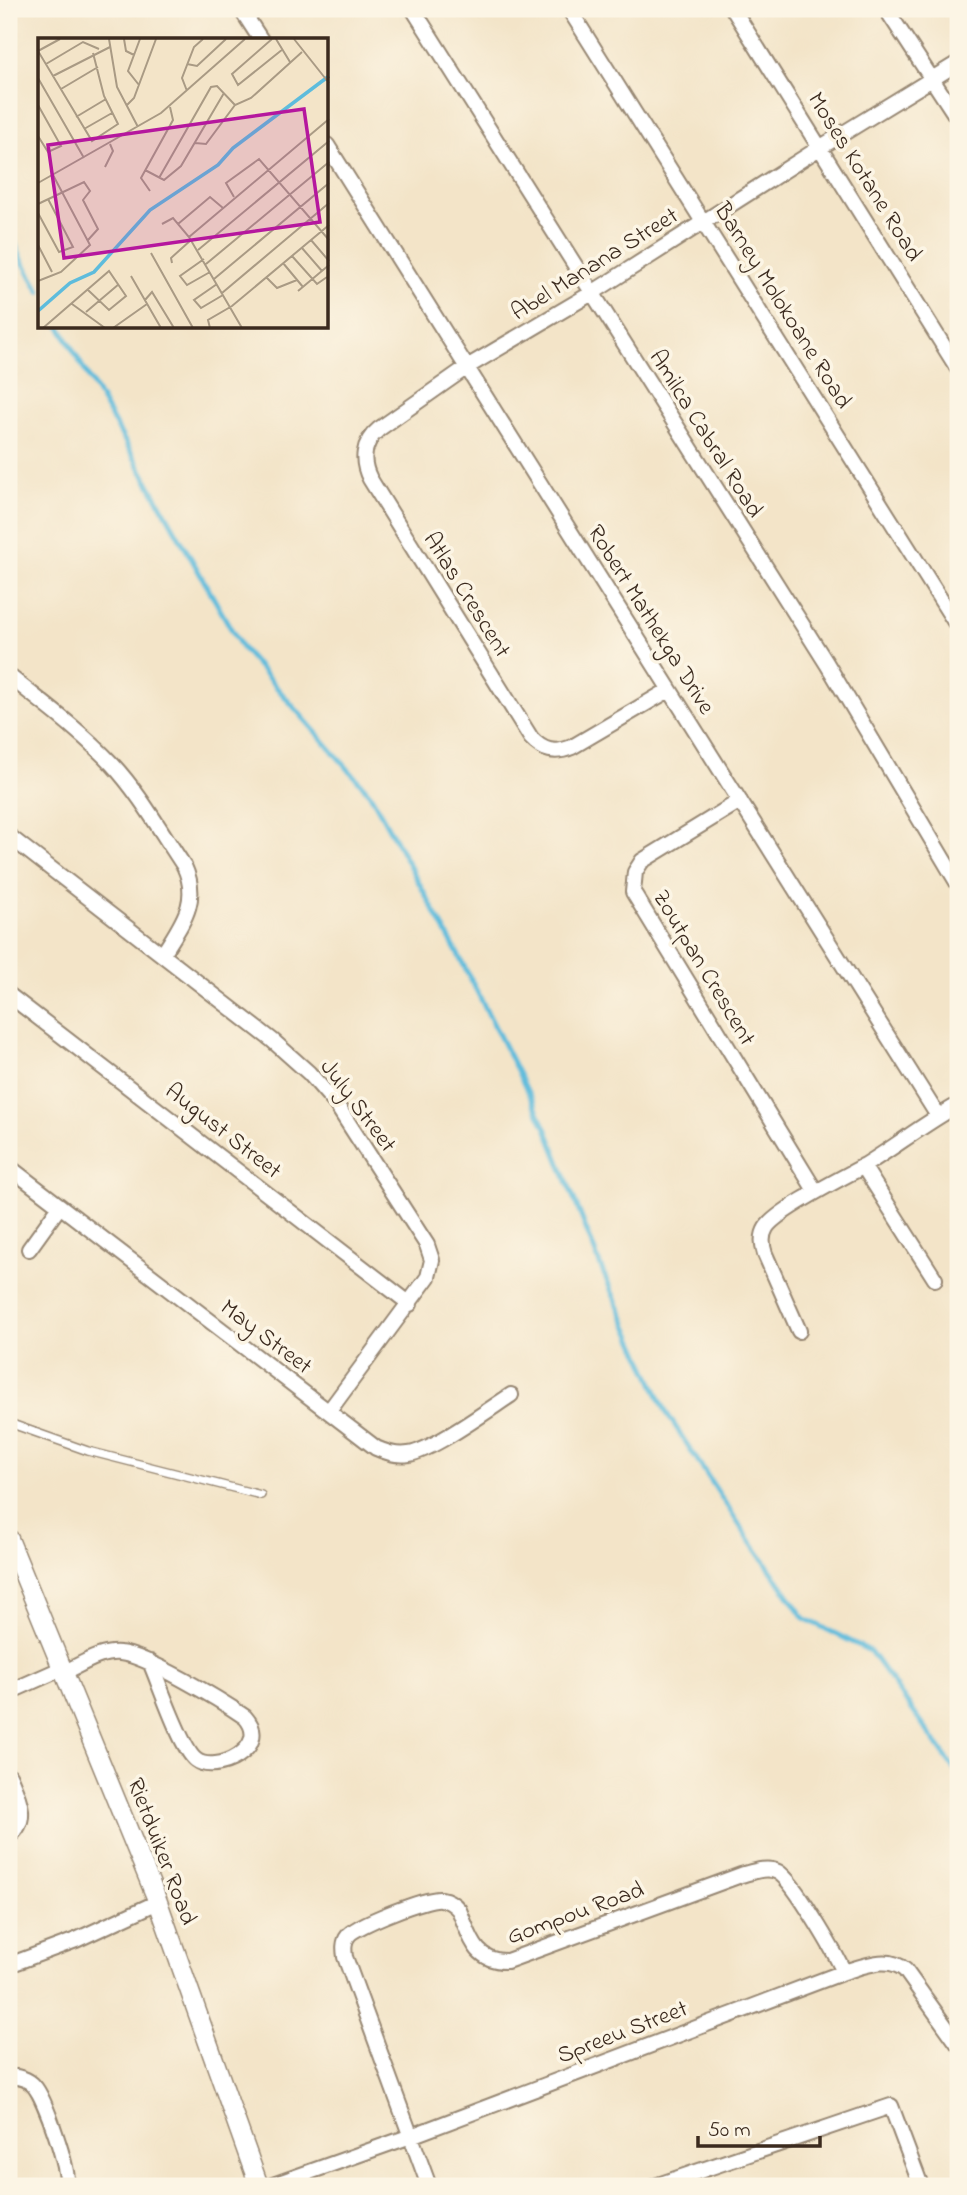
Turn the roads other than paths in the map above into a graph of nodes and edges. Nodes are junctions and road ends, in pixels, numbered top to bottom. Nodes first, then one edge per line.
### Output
1 (242, 9) edge
2 (413, 9) edge
3 (569, 9) edge
4 (733, 9) edge
5 (886, 9) edge
6 (260, 38) edge
7 (958, 63) edge
8 (933, 79) junction
9 (958, 119) edge
10 (821, 147) junction
11 (329, 148) edge
12 (704, 221) junction
13 (592, 293) junction
14 (467, 367) junction
15 (958, 369) edge
16 (958, 627) edge
17 (9, 676) edge
18 (669, 690) junction
19 (740, 801) junction
20 (9, 836) edge
21 (958, 884) edge
22 (163, 954) junction
23 (9, 995) edge
24 (958, 1105) edge
25 (938, 1116) junction
26 (863, 1166) junction
27 (10, 1169) edge
28 (816, 1192) junction
29 (60, 1206) junction
30 (29, 1249) dead end
31 (935, 1279) dead end
32 (410, 1304) junction
33 (799, 1331) dead end
34 (511, 1395) dead end
35 (329, 1411) junction
36 (9, 1423) edge
37 (261, 1496) dead end
38 (9, 1539) edge
39 (150, 1662) junction
40 (64, 1670) junction
41 (9, 1692) edge
42 (9, 1775) edge
43 (9, 1836) edge
44 (158, 1902) junction
45 (9, 1965) edge
46 (844, 1972) junction
47 (958, 2044) edge
48 (9, 2077) edge
49 (411, 2136) junction
50 (67, 2186) edge
51 (259, 2186) edge
52 (270, 2186) edge
53 (429, 2186) edge
54 (655, 2186) edge
55 (921, 2186) edge

1 - 6 street
2 - 13 street, Amilca Cabral Road
3 - 12 street, Barney Molokoane Road
4 - 10 street, Moses Kotane Road
5 - 8 street
7 - 8 street, Abel Manana Street
8 - 9 street
8 - 10 street, Abel Manana Street
10 - 12 street, Abel Manana Street
10 - 15 street, Moses Kotane Road
11 - 14 street, Robert Mathekga Drive
12 - 13 street, Abel Manana Street
12 - 16 street, Barney Molokoane Road
13 - 14 street, Abel Manana Street
13 - 21 street, Amilca Cabral Road
14 - 18 street, Robert Mathekga Drive
14 - 18 street, Atlas Crescent
17 - 22 street
18 - 19 street, Robert Mathekga Drive
19 - 25 street, Robert Mathekga Drive
19 - 28 street, Zoutpan Crescent
20 - 22 street, July Street
22 - 32 street, July Street
23 - 32 street, August Street
24 - 25 street
25 - 26 street
26 - 28 street
26 - 31 street
27 - 29 street, May Street
28 - 33 street
29 - 30 street
29 - 35 street, May Street
32 - 35 street, July Street
34 - 35 street, May Street
36 - 37 lane
38 - 40 street, Rietduiker Road
39 - 39 street
39 - 40 street
40 - 41 street
40 - 44 street, Rietduiker Road
42 - 43 street
44 - 45 street
44 - 51 street, Rietduiker Road
46 - 47 street, Spreeu Street
46 - 49 street, Spreeu Street
46 - 49 street, Gompou Road
48 - 50 street
49 - 52 street, Spreeu Street
49 - 53 street
54 - 55 street

